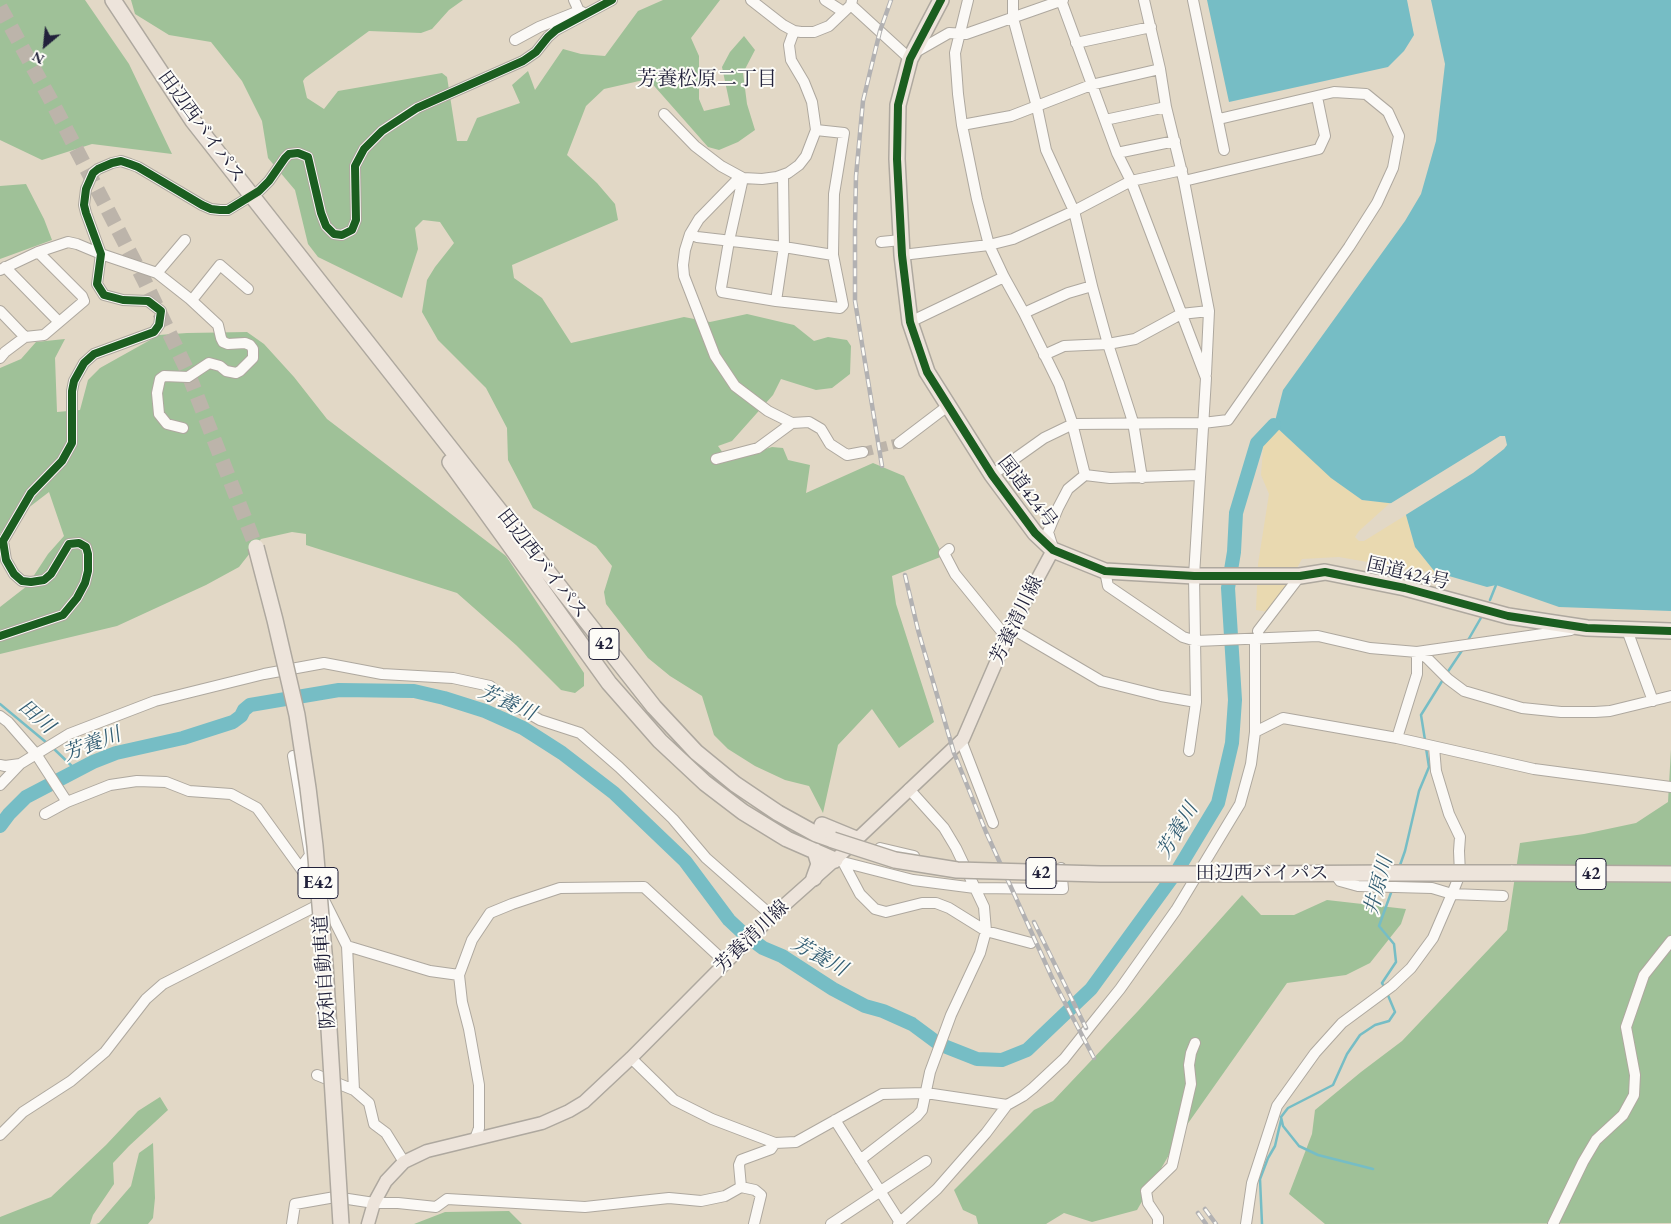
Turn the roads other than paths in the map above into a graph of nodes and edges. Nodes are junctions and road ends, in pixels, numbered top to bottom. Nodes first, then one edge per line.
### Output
1 (113, 0) edge
2 (574, 0) edge
3 (751, 0) edge
4 (825, 0) edge
5 (941, 0) edge
6 (968, 0) edge
7 (1013, 0) edge
8 (1061, 0) edge
9 (1144, 0) edge
10 (1193, 0) edge
11 (610, 1) edge
12 (848, 5) edge
13 (583, 12) junction
14 (1013, 18) junction
15 (1151, 27) junction
16 (794, 31) junction
17 (960, 32) junction
18 (515, 40) dead end
19 (1076, 43) junction
20 (912, 56) junction
21 (1160, 70) junction
22 (1092, 85) junction
23 (1317, 97) junction
24 (1037, 106) junction
25 (1166, 107) junction
26 (664, 114) dead end
27 (1219, 119) junction
28 (1104, 120) junction
29 (962, 125) junction
30 (816, 130) junction
31 (1174, 141) junction
32 (1224, 150) dead end
33 (1117, 154) junction
34 (1182, 170) junction
35 (783, 175) junction
36 (743, 178) junction
37 (1131, 181) junction
38 (1184, 181) junction
39 (251, 195) junction
40 (1074, 211) junction
41 (690, 234) junction
42 (185, 240) dead end
43 (901, 240) junction
44 (729, 241) junction
45 (881, 242) dead end
46 (989, 245) junction
47 (784, 246) junction
48 (38, 252) junction
49 (101, 254) junction
50 (833, 254) junction
51 (902, 255) junction
52 (2, 269) edge
53 (156, 273) junction
54 (1004, 276) junction
55 (1092, 286) junction
56 (248, 289) dead end
57 (192, 300) dead end
58 (776, 301) junction
59 (0, 311) edge
60 (1209, 311) junction
61 (1024, 313) junction
62 (1181, 314) junction
63 (59, 322) junction
64 (910, 322) junction
65 (25, 337) junction
66 (1108, 344) junction
67 (1044, 355) junction
68 (0, 358) edge
69 (1206, 378) junction
70 (415, 403) junction
71 (949, 405) junction
72 (1133, 422) junction
73 (792, 423) junction
74 (1203, 423) junction
75 (1073, 424) junction
76 (183, 428) dead end
77 (899, 443) tunnel mouth
78 (863, 452) tunnel mouth
79 (716, 459) dead end
80 (992, 475) junction
81 (1199, 475) junction
82 (1085, 476) junction
83 (1142, 478) junction
84 (256, 547) tunnel mouth
85 (949, 549) dead end
86 (1053, 550) junction
87 (1105, 571) junction
88 (1197, 576) junction
89 (1300, 576) junction
90 (1587, 628) junction
91 (1627, 630) junction
92 (1671, 631) edge
93 (1009, 633) junction
94 (1256, 635) junction
95 (0, 636) edge
96 (1200, 641) junction
97 (1416, 652) junction
98 (1671, 696) edge
99 (1653, 701) junction
100 (1196, 702) junction
101 (0, 716) edge
102 (1255, 732) junction
103 (1397, 738) junction
104 (961, 740) junction
105 (1434, 747) junction
106 (1189, 751) dead end
107 (36, 754) junction
108 (293, 756) dead end
109 (20, 764) junction
110 (0, 765) edge
111 (0, 786) edge
112 (1671, 787) edge
113 (909, 789) junction
114 (65, 798) junction
115 (45, 814) dead end
116 (993, 823) dead end
117 (856, 839) junction
118 (890, 851) junction
119 (815, 852) junction
120 (839, 861) junction
121 (963, 863) junction
122 (301, 867) junction
123 (880, 872) junction
124 (1335, 874) junction
125 (1671, 874) edge
126 (814, 878) junction
127 (976, 888) junction
128 (1452, 894) junction
129 (1503, 896) dead end
130 (325, 902) junction
131 (770, 918) junction
132 (986, 931) junction
133 (1671, 941) edge
134 (1031, 943) dead end
135 (347, 946) junction
136 (727, 960) junction
137 (459, 975) junction
138 (1195, 1043) dead end
139 (631, 1058) junction
140 (317, 1075) dead end
141 (354, 1090) junction
142 (926, 1093) junction
143 (1006, 1105) junction
144 (835, 1120) junction
145 (0, 1135) edge
146 (475, 1139) junction
147 (775, 1143) junction
148 (860, 1160) junction
149 (926, 1161) dead end
150 (404, 1162) junction
151 (741, 1187) junction
152 (880, 1192) junction
153 (374, 1203) junction
154 (292, 1224) edge
155 (341, 1224) edge
156 (368, 1224) edge
157 (754, 1224) edge
158 (830, 1224) edge
159 (900, 1224) edge
160 (1158, 1224) edge
161 (1246, 1224) edge
162 (1553, 1224) edge

1 - 39 highway, 田辺西バイパス / 42
2 - 13 street
3 - 16 street
4 - 12 street
5 - 20 highway, 国道424号
6 - 17 street
7 - 14 street
8 - 14 street
8 - 19 street
9 - 15 street
10 - 27 street
11 - 13 street
12 - 16 street
12 - 20 street
13 - 18 street
13 - 39 street
14 - 17 street
14 - 24 street
15 - 19 street
15 - 21 street
16 - 30 street
17 - 20 street
17 - 29 street
19 - 22 street
20 - 43 highway, 国道424号
21 - 22 street
21 - 25 street
22 - 24 street
22 - 28 street
23 - 27 street
23 - 38 street
23 - 74 street
24 - 29 street
24 - 40 street
25 - 28 street
25 - 31 street
26 - 36 street
27 - 32 street
28 - 33 street
29 - 46 street
30 - 35 street
30 - 50 street
31 - 33 street
31 - 34 street
33 - 37 street
34 - 37 street
34 - 38 street
35 - 36 street
35 - 47 street
36 - 41 street
36 - 44 street
37 - 40 street
37 - 62 street
38 - 60 street
39 - 49 street
39 - 70 highway, 田辺西バイパス / 42
40 - 46 street
40 - 55 street
41 - 44 street
41 - 73 street
42 - 53 street
43 - 45 street
43 - 51 highway, 国道424号
44 - 47 street
44 - 58 street
46 - 51 street
46 - 54 street
47 - 50 street
47 - 58 street
48 - 49 street
48 - 52 street
48 - 63 street
49 - 53 street
49 - 95 street
50 - 58 street
51 - 64 highway, 国道424号
52 - 63 street
53 - 76 street
54 - 61 street
54 - 64 street
55 - 61 street
55 - 66 street
56 - 57 street
59 - 65 street
60 - 62 street
60 - 69 street
61 - 67 street
62 - 66 street
62 - 69 street
63 - 65 street
64 - 71 highway, 国道424号
65 - 68 street
66 - 67 street
66 - 72 street
67 - 75 street
69 - 74 street
70 - 117 highway
70 - 119 highway
70 - 124 highway, 田辺西バイパス / 42, bridge
71 - 77 street
71 - 80 highway, 国道424号
72 - 74 street
72 - 75 street
72 - 83 street
73 - 78 street
73 - 79 street
74 - 81 street
75 - 80 street
75 - 82 street
80 - 86 highway, 国道424号
81 - 83 street
81 - 88 street
82 - 83 street
82 - 86 street
84 - 155 highway, 阪和自動車道 / E42, bridge
85 - 93 street
86 - 87 highway, 国道424号
86 - 93 main road, 芳養清川線
87 - 88 highway, 国道424号
87 - 96 street
88 - 89 highway, 国道424号
88 - 96 street
89 - 90 highway, 国道424号
89 - 94 street
90 - 91 highway, 国道424号
90 - 97 street
91 - 92 highway, 国道424号
91 - 99 street
93 - 100 street
93 - 104 main road, 芳養清川線
94 - 96 street
94 - 97 street
94 - 102 street
96 - 100 street
97 - 99 street
97 - 103 street
98 - 99 street
100 - 106 street
101 - 107 street
102 - 103 street
102 - 143 street
103 - 105 street
104 - 113 main road, 芳養清川線
104 - 116 street
105 - 112 street
105 - 128 street
107 - 109 street
107 - 114 street
107 - 131 street
108 - 122 street
109 - 110 street
109 - 111 street
113 - 117 main road, 芳養清川線
113 - 121 street
114 - 115 street
114 - 122 street
117 - 118 street
117 - 120 main road, 芳養清川線
118 - 121 street
118 - 123 street
119 - 120 highway
119 - 126 highway
120 - 123 street
120 - 126 main road, 芳養清川線
120 - 132 street
121 - 127 street
121 - 127 street
122 - 130 street
123 - 127 street
124 - 125 highway, 田辺西バイパス / 42, bridge
124 - 128 street
126 - 131 main road, 芳養清川線
127 - 132 street
128 - 129 street
128 - 161 street
130 - 135 street
130 - 145 street
131 - 136 main road, 芳養清川線
132 - 134 street
132 - 142 street
133 - 162 street
135 - 137 street
135 - 141 street
136 - 137 street
136 - 139 main road, 芳養清川線
137 - 146 street
138 - 160 street
139 - 146 main road, 芳養清川線
139 - 147 street
140 - 141 street
141 - 150 street
142 - 143 street
142 - 144 street
142 - 148 street
143 - 159 street
144 - 147 street
144 - 148 street
146 - 150 main road, 芳養清川線
147 - 151 street
148 - 152 street
149 - 152 street
150 - 153 main road, 芳養清川線
151 - 153 street
151 - 157 street
152 - 158 street
152 - 159 street
153 - 154 street
153 - 156 main road, 芳養清川線

